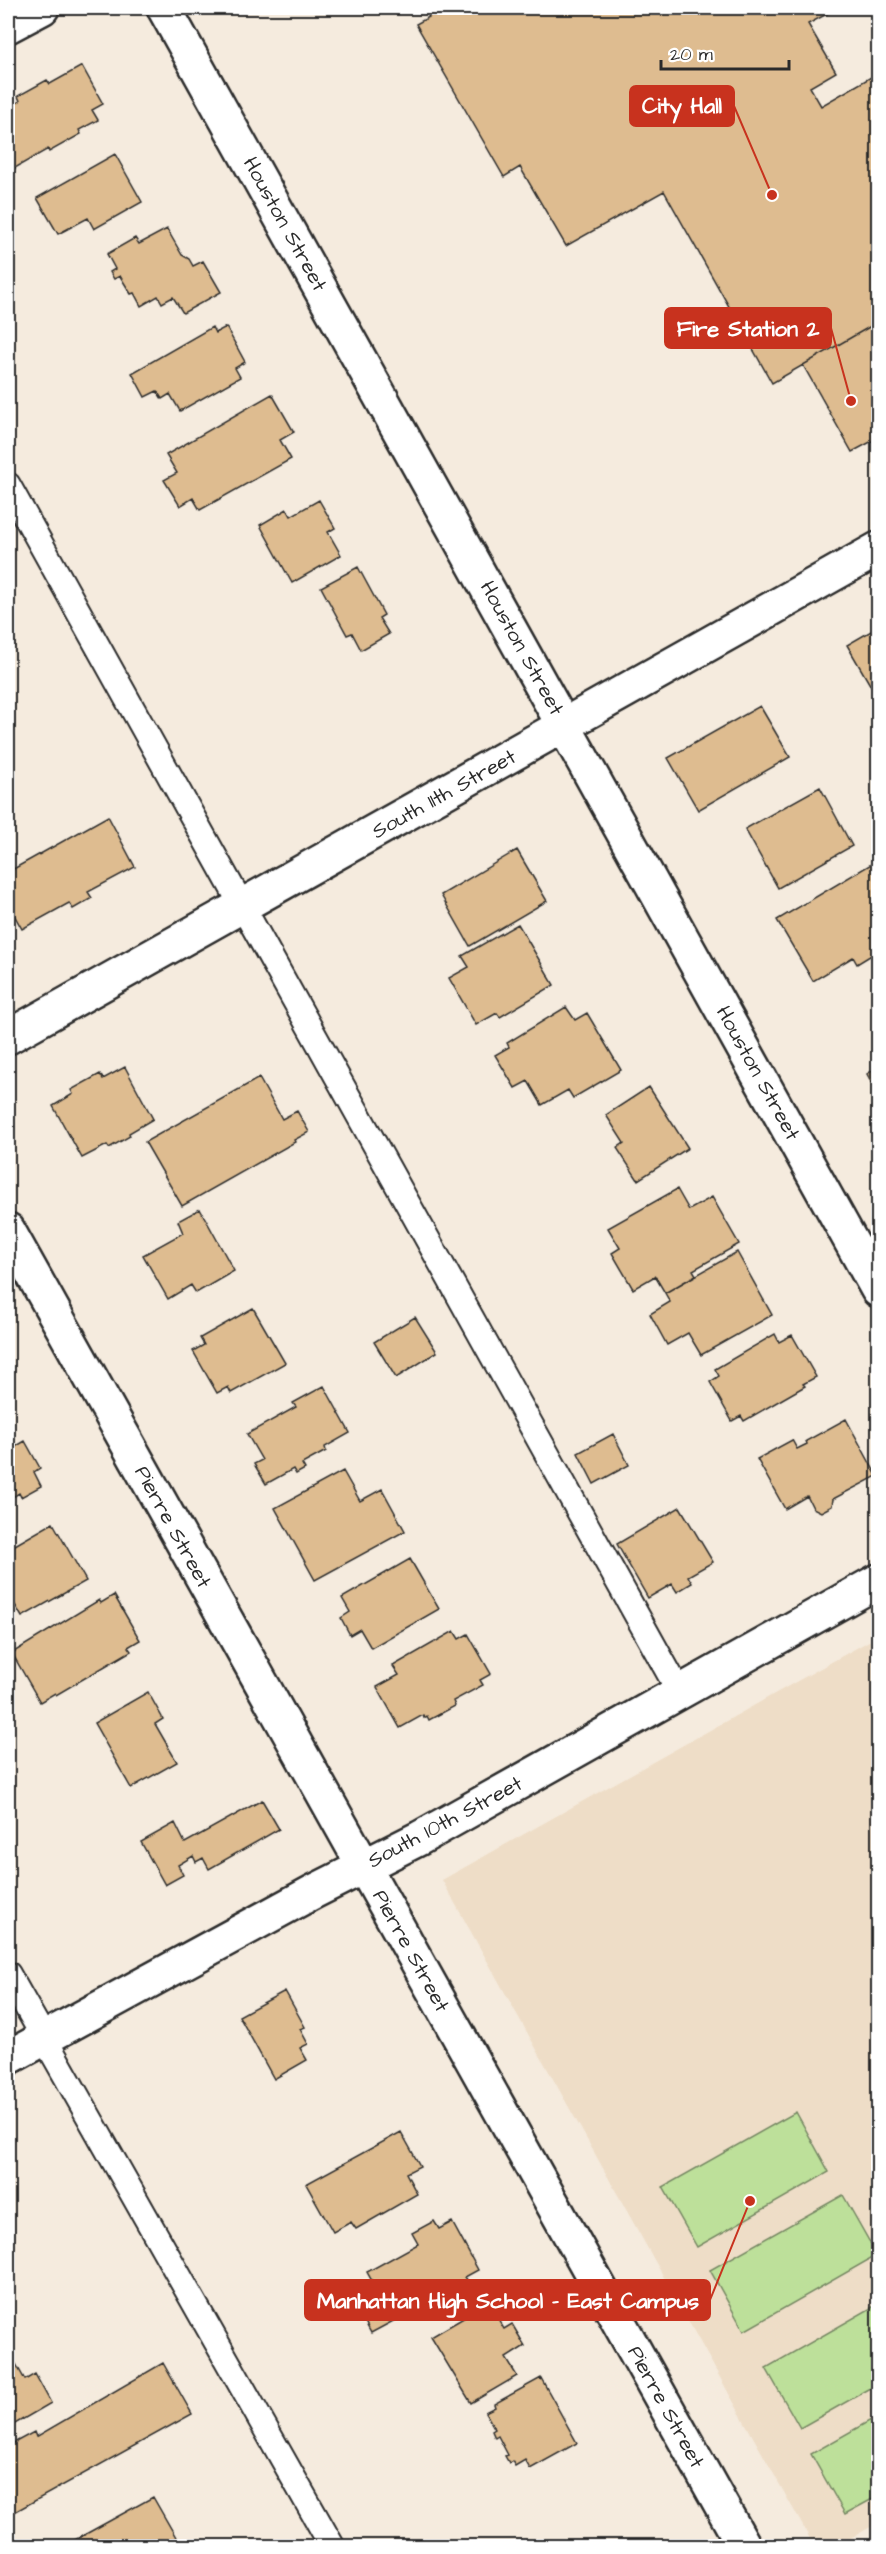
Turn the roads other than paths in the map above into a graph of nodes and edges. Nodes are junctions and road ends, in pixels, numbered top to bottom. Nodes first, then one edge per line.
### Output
1 (42, 8) edge
2 (164, 8) edge
3 (8, 26) edge
4 (8, 485) edge
5 (877, 554) edge
6 (565, 726) junction
7 (243, 907) junction
8 (8, 1037) edge
9 (8, 1230) edge
10 (879, 1290) edge
11 (879, 1581) edge
12 (680, 1693) junction
13 (363, 1866) junction
14 (8, 1974) edge
15 (44, 2037) junction
16 (8, 2058) edge
17 (332, 2547) edge
18 (744, 2547) edge

1 - 3 street
2 - 6 street, Houston Street
4 - 7 lane
5 - 6 street, South 11th Street
6 - 7 street, South 11th Street
6 - 10 street, Houston Street
7 - 8 street, South 11th Street
7 - 12 lane
9 - 13 street, Pierre Street
11 - 12 street, South 10th Street
12 - 13 street, South 10th Street
13 - 15 street, South 10th Street
13 - 18 street, Pierre Street
14 - 15 lane
15 - 16 street, South 10th Street
15 - 17 lane

